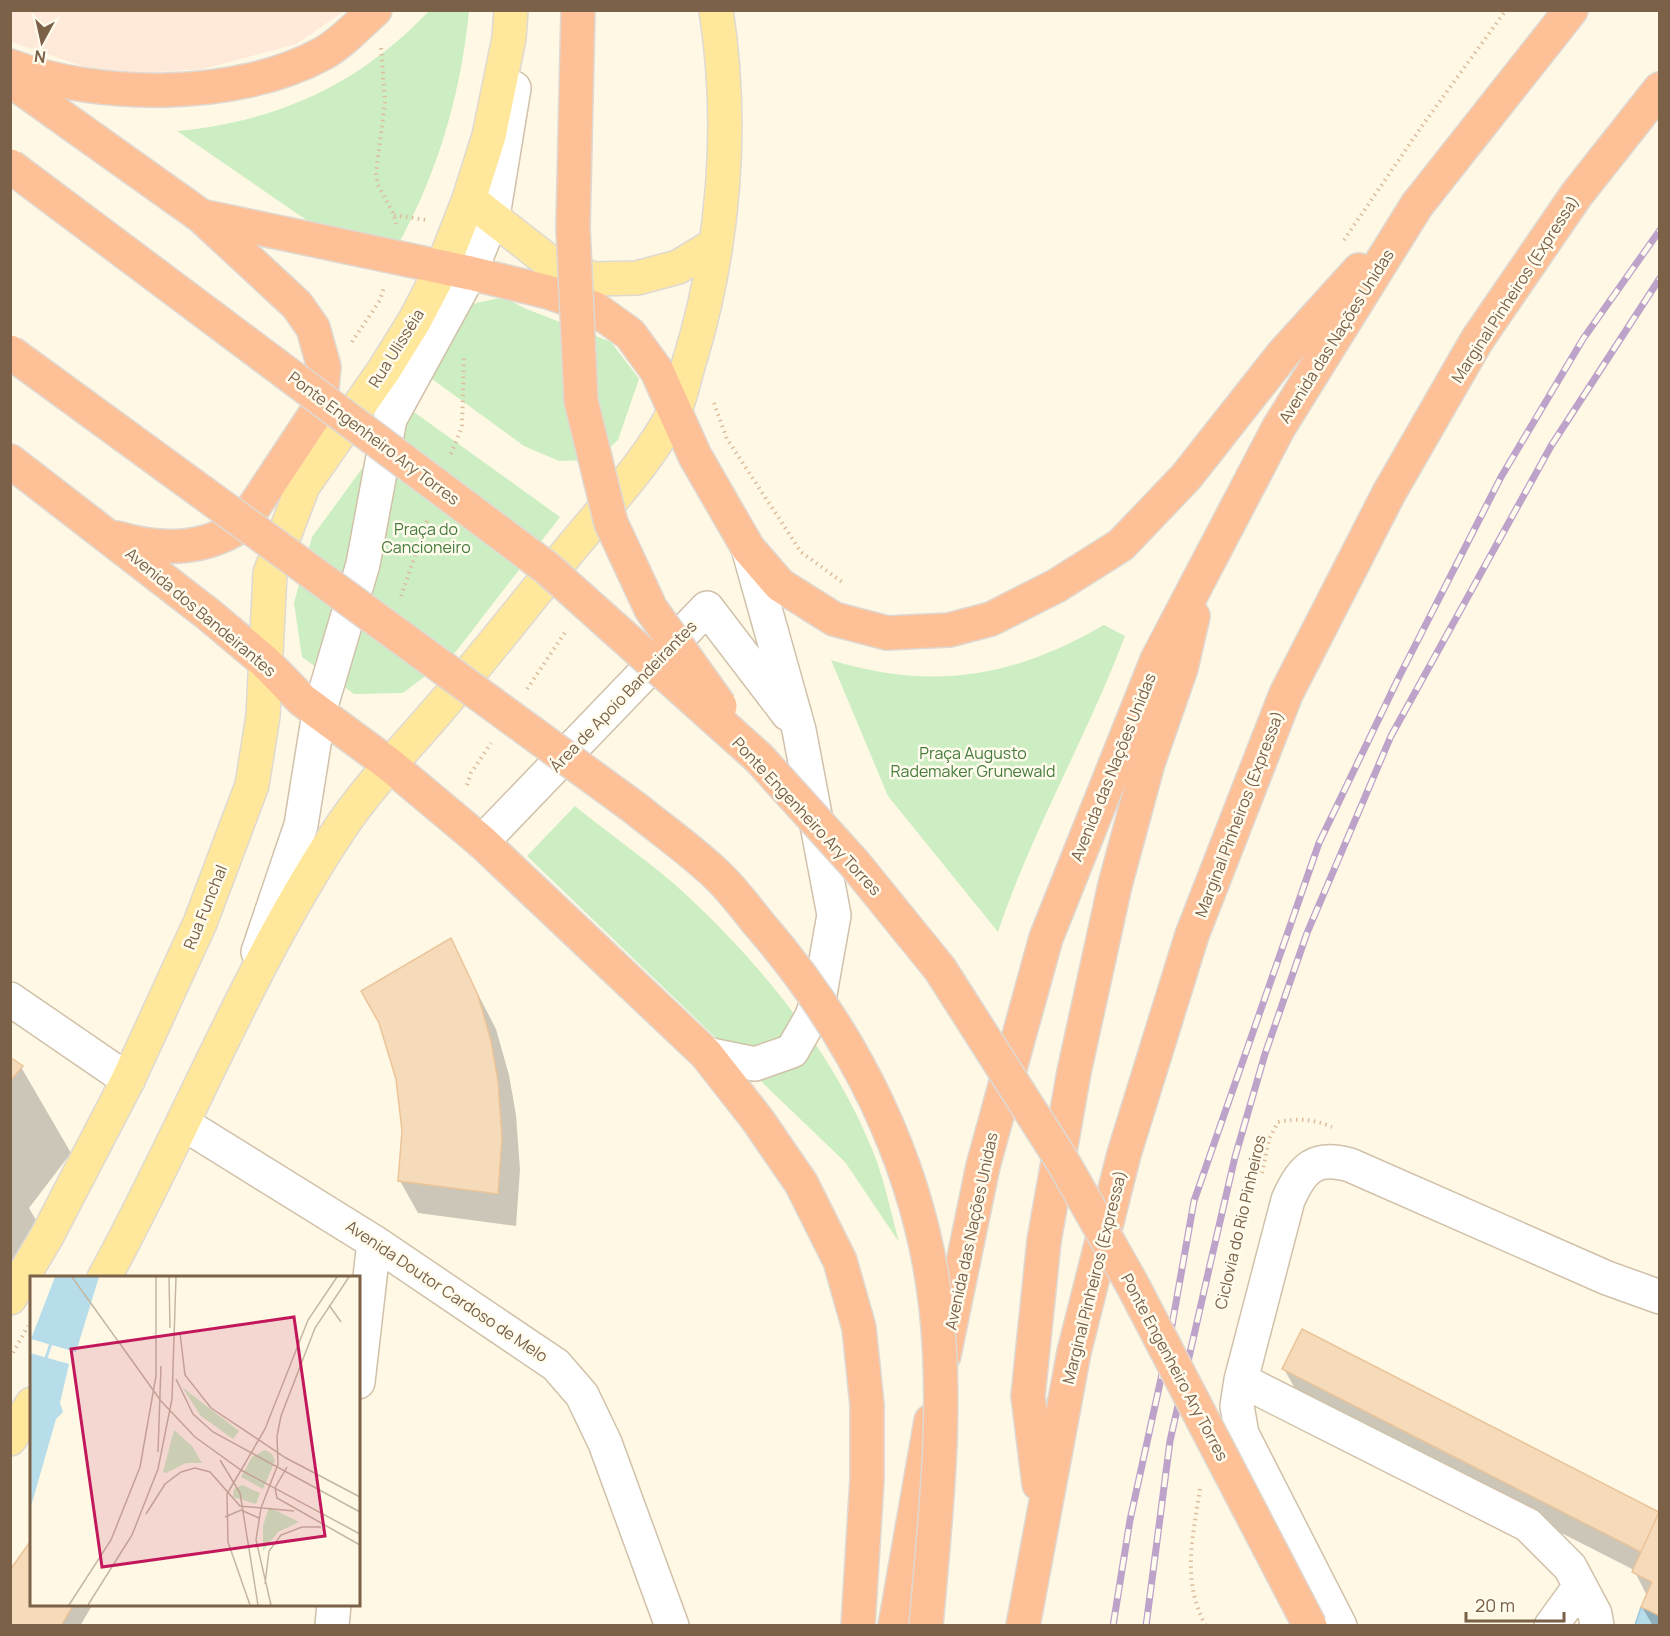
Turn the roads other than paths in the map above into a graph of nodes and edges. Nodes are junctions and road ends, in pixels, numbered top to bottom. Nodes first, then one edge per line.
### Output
1 (511, 10) edge
2 (524, 10) edge
3 (578, 10) edge
4 (716, 10) edge
5 (1571, 10) edge
6 (373, 13) edge
7 (10, 66) edge
8 (10, 80) edge
9 (1659, 89) edge
10 (10, 166) edge
11 (1417, 205) junction
12 (481, 207) junction
13 (201, 216) junction
14 (716, 244) junction
15 (456, 271) junction
16 (10, 352) edge
17 (674, 411) junction
18 (10, 461) edge
19 (303, 486) joint
20 (97, 526) junction
21 (748, 548) junction
22 (1203, 570) junction
23 (264, 661) junction
24 (319, 712) junction
25 (800, 730) junction
26 (759, 758) junction
27 (390, 765) junction
28 (482, 842) junction
29 (247, 989) junction
30 (10, 999) edge
31 (706, 1054) junction
32 (128, 1080) junction
33 (184, 1124) junction
34 (374, 1242) junction
35 (105, 1276) edge
36 (1659, 1297) edge
37 (10, 1298) edge
38 (360, 1364) edge
39 (1241, 1380) junction
40 (30, 1407) edge
41 (10, 1438) edge
42 (1042, 1515) junction
43 (1580, 1586) junction
44 (334, 1606) edge
45 (332, 1626) edge
46 (672, 1626) edge
47 (858, 1626) edge
48 (895, 1626) edge
49 (926, 1626) edge
50 (1023, 1626) edge
51 (1310, 1626) edge
52 (1340, 1626) edge
53 (1551, 1626) edge
54 (1597, 1626) edge

1 - 12 main road
2 - 12 street
3 - 26 highway, bridge
4 - 14 main road
5 - 11 highway, Avenida das Nações Unidas
6 - 7 highway
8 - 13 highway
9 - 42 highway, Marginal Pinheiros (Expressa)
10 - 26 highway, Ponte Engenheiro Ary Torres, bridge
11 - 21 highway
11 - 22 highway, Avenida das Nações Unidas
12 - 14 main road
12 - 15 street
13 - 15 highway
13 - 20 highway
14 - 17 main road
15 - 17 highway
15 - 19 main road, Rua Ulisséia
15 - 24 street
16 - 49 highway, bridge
17 - 21 highway
17 - 27 main road
18 - 20 highway, Avenida dos Bandeirantes
19 - 23 main road, Rua Funchal
20 - 23 highway, Avenida dos Bandeirantes
21 - 25 street, Área de Apoio Bandeirantes
22 - 42 highway
22 - 48 highway, Avenida das Nações Unidas
23 - 24 highway, Avenida dos Bandeirantes
23 - 32 main road, Rua Funchal
24 - 27 highway, Avenida dos Bandeirantes
24 - 29 street
25 - 28 street, Área de Apoio Bandeirantes
25 - 31 street, Área de Apoio Bandeirantes
26 - 51 highway, Ponte Engenheiro Ary Torres, bridge
27 - 28 highway, Avenida dos Bandeirantes
27 - 29 main road
28 - 31 highway, Avenida dos Bandeirantes
29 - 33 main road
30 - 32 street
31 - 47 highway, Avenida dos Bandeirantes
32 - 37 main road, Rua Funchal
33 - 34 street, Avenida Doutor Cardoso de Melo
33 - 35 main road
34 - 38 street
34 - 46 street, Avenida Doutor Cardoso de Melo
36 - 39 street
39 - 43 street
39 - 52 street
40 - 41 main road
42 - 50 highway, Marginal Pinheiros (Expressa)
43 - 53 street
43 - 54 street
44 - 45 street

